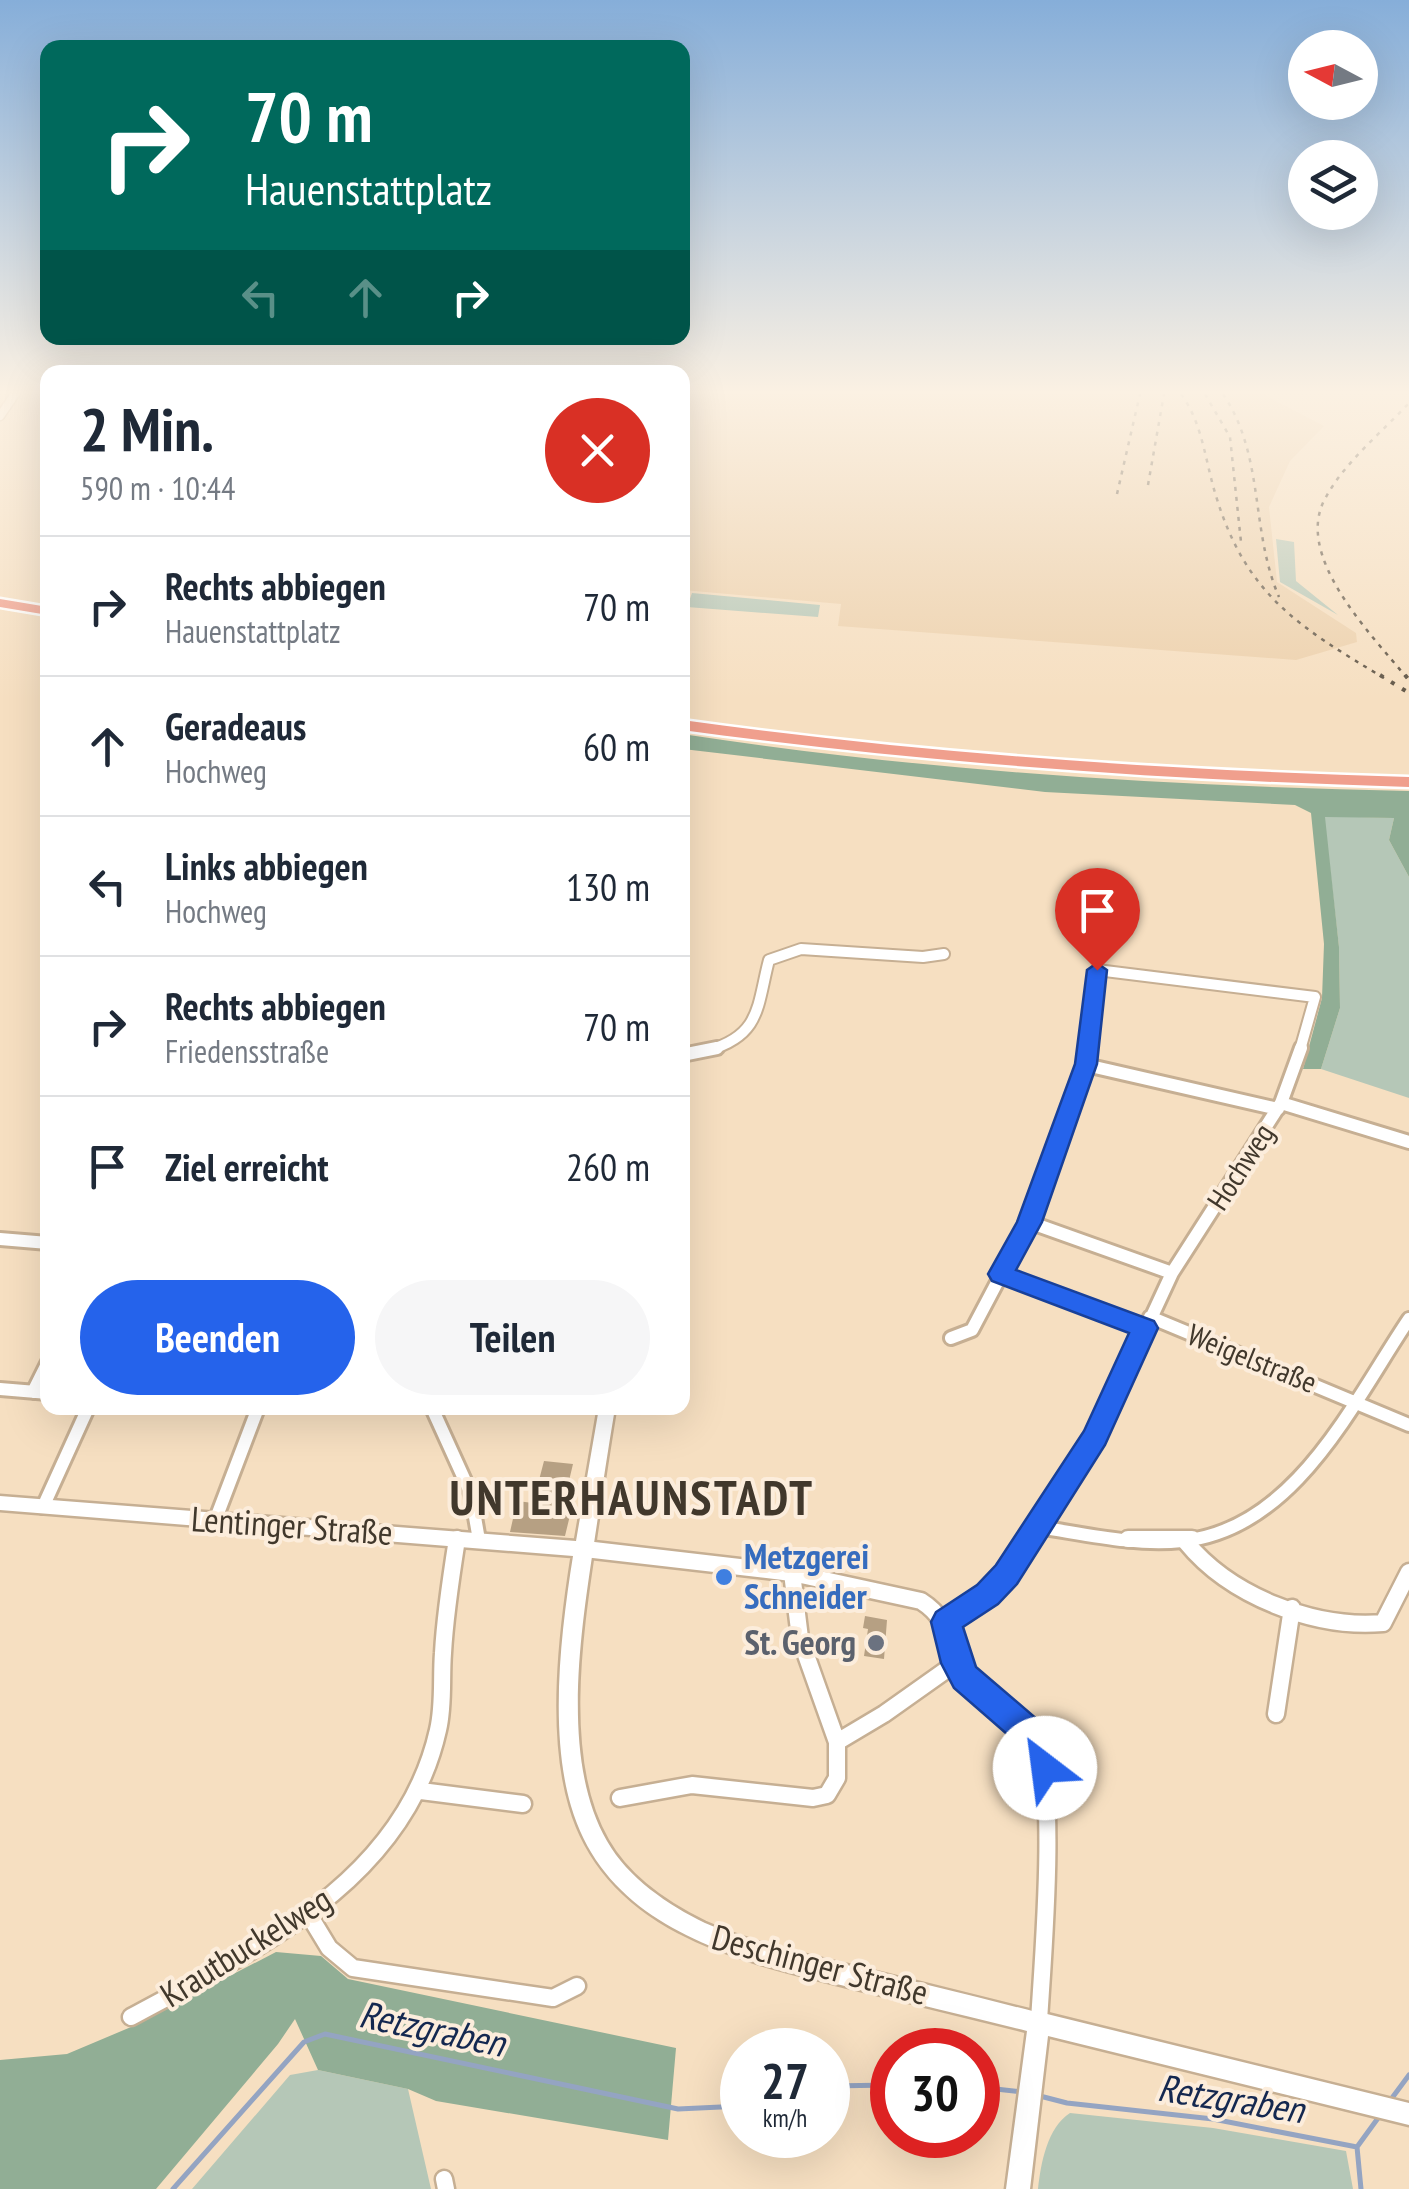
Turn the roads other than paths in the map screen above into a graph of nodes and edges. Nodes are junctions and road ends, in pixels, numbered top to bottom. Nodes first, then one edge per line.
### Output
1 (0, 590) edge
2 (40, 598) edge
3 (0, 602) edge
4 (40, 610) edge
5 (690, 713) edge
6 (690, 726) edge
7 (1409, 769) edge
8 (1409, 782) edge
9 (944, 954) dead end
10 (690, 1053) edge
11 (1086, 1064) junction
12 (1280, 1106) junction
13 (1409, 1142) edge
14 (1029, 1222) junction
15 (0, 1239) edge
16 (40, 1242) edge
17 (1172, 1273) junction
18 (1001, 1274) junction
19 (1409, 1319) edge
20 (1147, 1322) junction
21 (951, 1338) dead end
22 (0, 1389) edge
23 (40, 1393) edge
24 (1353, 1401) junction
25 (85, 1415) edge
26 (255, 1415) edge
27 (435, 1415) edge
28 (606, 1415) edge
29 (1409, 1426) edge
30 (0, 1503) edge
31 (43, 1507) junction
32 (214, 1521) junction
33 (1038, 1527) junction
34 (457, 1539) junction
35 (479, 1540) junction
36 (1186, 1542) junction
37 (584, 1549) junction
38 (1409, 1572) edge
39 (792, 1573) junction
40 (1292, 1608) junction
41 (946, 1622) junction
42 (956, 1663) junction
43 (1276, 1714) dead end
44 (837, 1742) junction
45 (421, 1791) junction
46 (620, 1798) dead end
47 (523, 1804) dead end
48 (309, 1915) junction
49 (578, 1986) dead end
50 (132, 2018) dead end
51 (1039, 2021) junction
52 (1032, 2079) joint
53 (1350, 2100) joint
54 (1028, 2106) joint
55 (1409, 2114) edge
56 (1018, 2189) edge

1 - 2 highway
3 - 4 highway
5 - 7 highway
6 - 8 highway
9 - 10 street
11 - 12 street
11 - 12 street, Hochweg
11 - 14 street
12 - 13 street
12 - 17 street, Hochweg
14 - 17 street
14 - 18 street
15 - 16 street
17 - 20 street, Hochweg
18 - 20 street
18 - 21 street
19 - 24 street
20 - 24 street, Weigelstraße
20 - 33 street, Hochweg
22 - 23 street
24 - 29 street, Weigelstraße
24 - 36 street
25 - 31 street
26 - 32 street
27 - 35 street
28 - 37 street, Deschinger Straße
30 - 31 street, Lentinger Straße
31 - 32 street, Lentinger Straße
32 - 34 street, Lentinger Straße
33 - 36 street
33 - 41 street, Hochweg
34 - 35 street, Lentinger Straße
34 - 45 street, Krautbuckelweg
35 - 37 street, Lentinger Straße
36 - 40 street
37 - 39 street
37 - 51 street, Deschinger Straße
38 - 40 street
39 - 41 street
39 - 44 street
40 - 43 street
41 - 42 street
42 - 44 street
42 - 51 street
44 - 46 street
45 - 47 street
45 - 48 street, Krautbuckelweg
48 - 49 street
48 - 50 street, Krautbuckelweg
51 - 52 street
51 - 53 street
52 - 54 street
53 - 55 street
54 - 56 street

